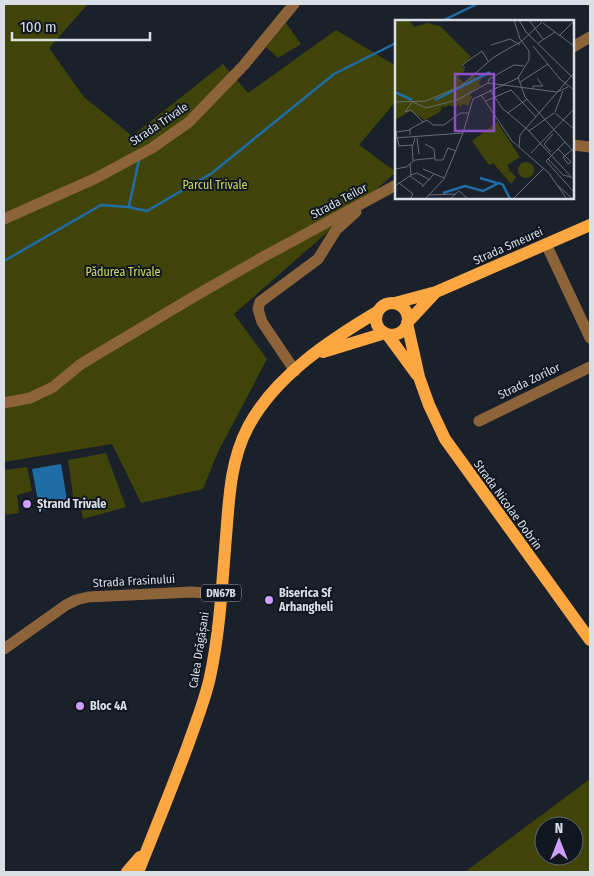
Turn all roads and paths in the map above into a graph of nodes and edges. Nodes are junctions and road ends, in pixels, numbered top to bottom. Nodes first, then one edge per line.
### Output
1 (294, 4) edge
2 (590, 38) edge
3 (574, 47) edge
4 (574, 145) edge
5 (590, 147) edge
6 (395, 186) edge
7 (370, 200) junction
8 (4, 219) edge
9 (590, 225) edge
10 (546, 244) junction
11 (436, 292) junction
12 (395, 303) junction
13 (377, 312) junction
14 (408, 323) junction
15 (386, 333) junction
16 (590, 338) edge
17 (316, 354) junction
18 (590, 366) edge
19 (296, 370) junction
20 (418, 377) junction
21 (4, 403) edge
22 (479, 421) dead end
23 (221, 594) junction
24 (590, 640) edge
25 (4, 650) edge
26 (147, 850) junction
27 (127, 872) edge
28 (138, 872) edge

1 - 8 street, Strada Trivale
2 - 3 street
4 - 5 street
6 - 7 street, Strada Teilor
7 - 19 street
7 - 21 street, Strada Teilor
9 - 10 main road, Strada Smeurei
10 - 11 main road, Strada Smeurei
10 - 16 street
11 - 12 main road, Strada Smeurei
11 - 14 main road, Strada Smeurei
12 - 13 main road
12 - 14 main road
13 - 15 main road
13 - 17 main road, Calea Drăgășani
14 - 15 main road
14 - 20 main road, Strada Nicolae Dobrin
15 - 17 main road, Calea Drăgășani
15 - 20 main road, Strada Nicolae Dobrin
17 - 19 main road, Calea Drăgășani / DN67B
18 - 22 street, Strada Zorilor
19 - 23 main road, Calea Drăgășani / DN67B
20 - 24 main road, Strada Nicolae Dobrin
23 - 25 street, Strada Frasinului
23 - 26 main road, Calea Drăgășani / DN67B
26 - 27 main road, Calea Drăgășani
26 - 28 main road, Calea Drăgășani

